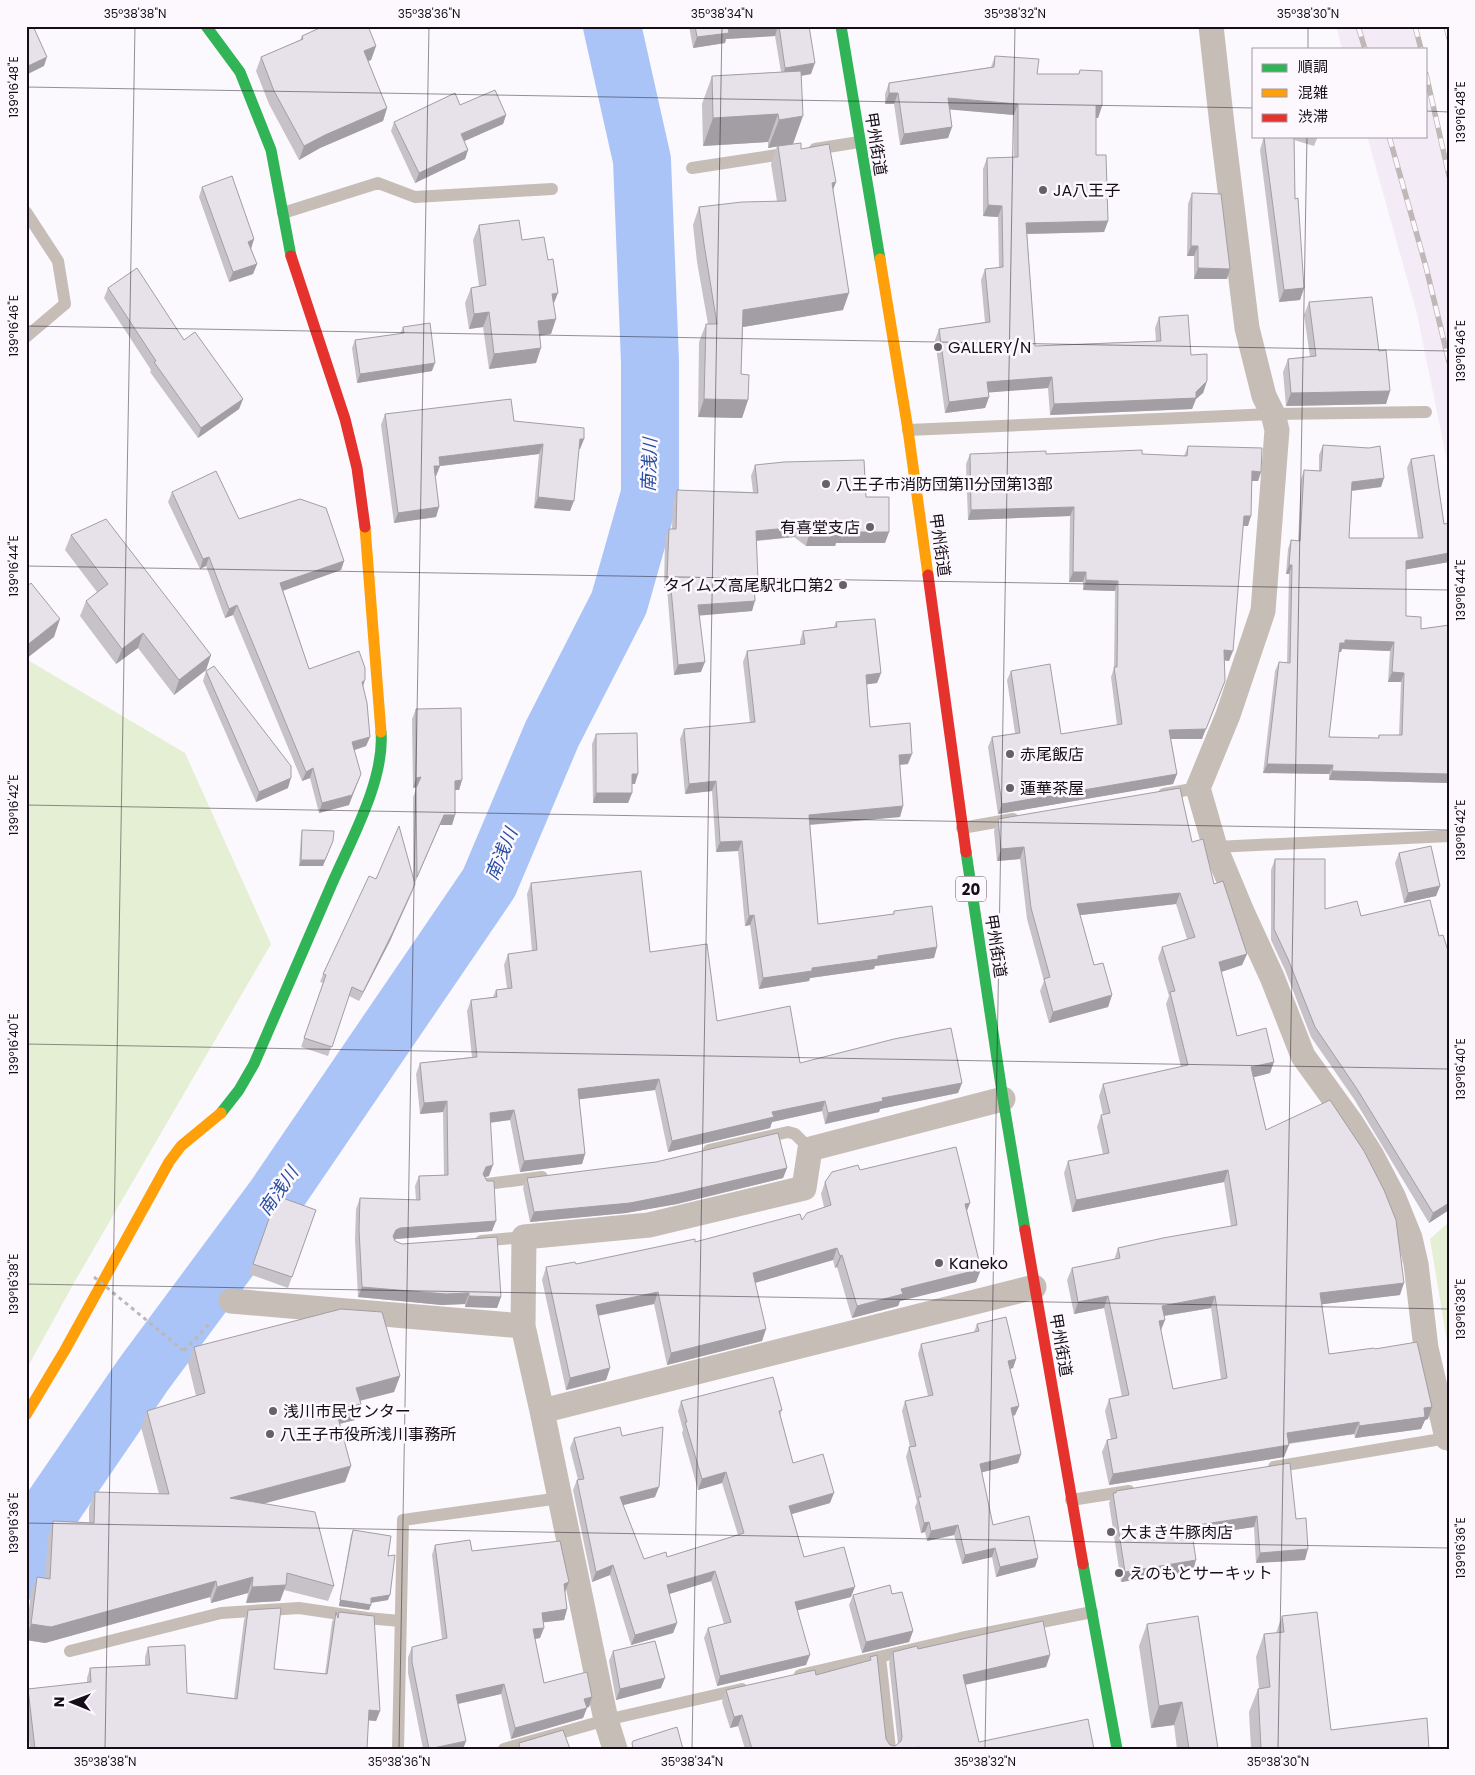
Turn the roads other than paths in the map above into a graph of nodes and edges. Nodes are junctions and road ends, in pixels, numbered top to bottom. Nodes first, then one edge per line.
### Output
1 (207, 26) edge
2 (841, 26) edge
3 (1211, 26) edge
4 (859, 142) junction
5 (692, 168) dead end
6 (552, 189) dead end
7 (26, 212) edge
8 (284, 213) junction
9 (26, 337) edge
10 (1426, 412) dead end
11 (1272, 414) junction
12 (908, 430) junction
13 (1198, 788) junction
14 (1150, 796) edge
15 (1026, 817) edge
16 (962, 828) junction
17 (1449, 836) edge
18 (1215, 848) junction
19 (1004, 1099) junction
20 (810, 1148) junction
21 (696, 1153) edge
22 (554, 1176) edge
23 (487, 1184) edge
24 (524, 1238) junction
25 (465, 1242) edge
26 (1034, 1287) junction
27 (231, 1301) road end
28 (523, 1326) junction
29 (542, 1411) junction
30 (26, 1415) edge
31 (1447, 1438) joint
32 (1262, 1469) edge
33 (1145, 1488) edge
34 (560, 1498) junction
35 (1071, 1500) junction
36 (1092, 1612) junction
37 (400, 1621) junction
38 (70, 1651) dead end
39 (880, 1656) junction
40 (786, 1678) edge
41 (757, 1685) edge
42 (606, 1720) junction
43 (889, 1748) edge
44 (398, 1749) edge
45 (504, 1749) edge
46 (615, 1749) edge
47 (1117, 1749) edge

1 - 8 main road
2 - 4 main road, 甲州街道 / 20
3 - 11 street
4 - 5 lane
4 - 12 main road, 甲州街道 / 20
6 - 8 lane
7 - 9 lane
8 - 30 main road
10 - 11 lane
11 - 12 lane
11 - 13 street
12 - 16 main road, 甲州街道 / 20
13 - 14 lane
13 - 18 street
15 - 16 lane
16 - 19 main road, 甲州街道 / 20
17 - 18 lane
18 - 31 street
19 - 20 street
19 - 26 main road, 甲州街道 / 20
20 - 21 lane
20 - 24 street
22 - 23 lane
24 - 25 lane
24 - 28 street
26 - 29 street
26 - 35 main road, 甲州街道 / 20
27 - 28 street
28 - 29 street
29 - 34 street
31 - 32 lane
33 - 35 lane
34 - 37 lane
34 - 42 street
35 - 36 main road, 甲州街道 / 20
36 - 39 lane
36 - 47 main road, 甲州街道 / 20
37 - 38 lane
37 - 44 lane
39 - 40 lane
39 - 43 lane
41 - 42 lane
42 - 45 lane
42 - 46 street

